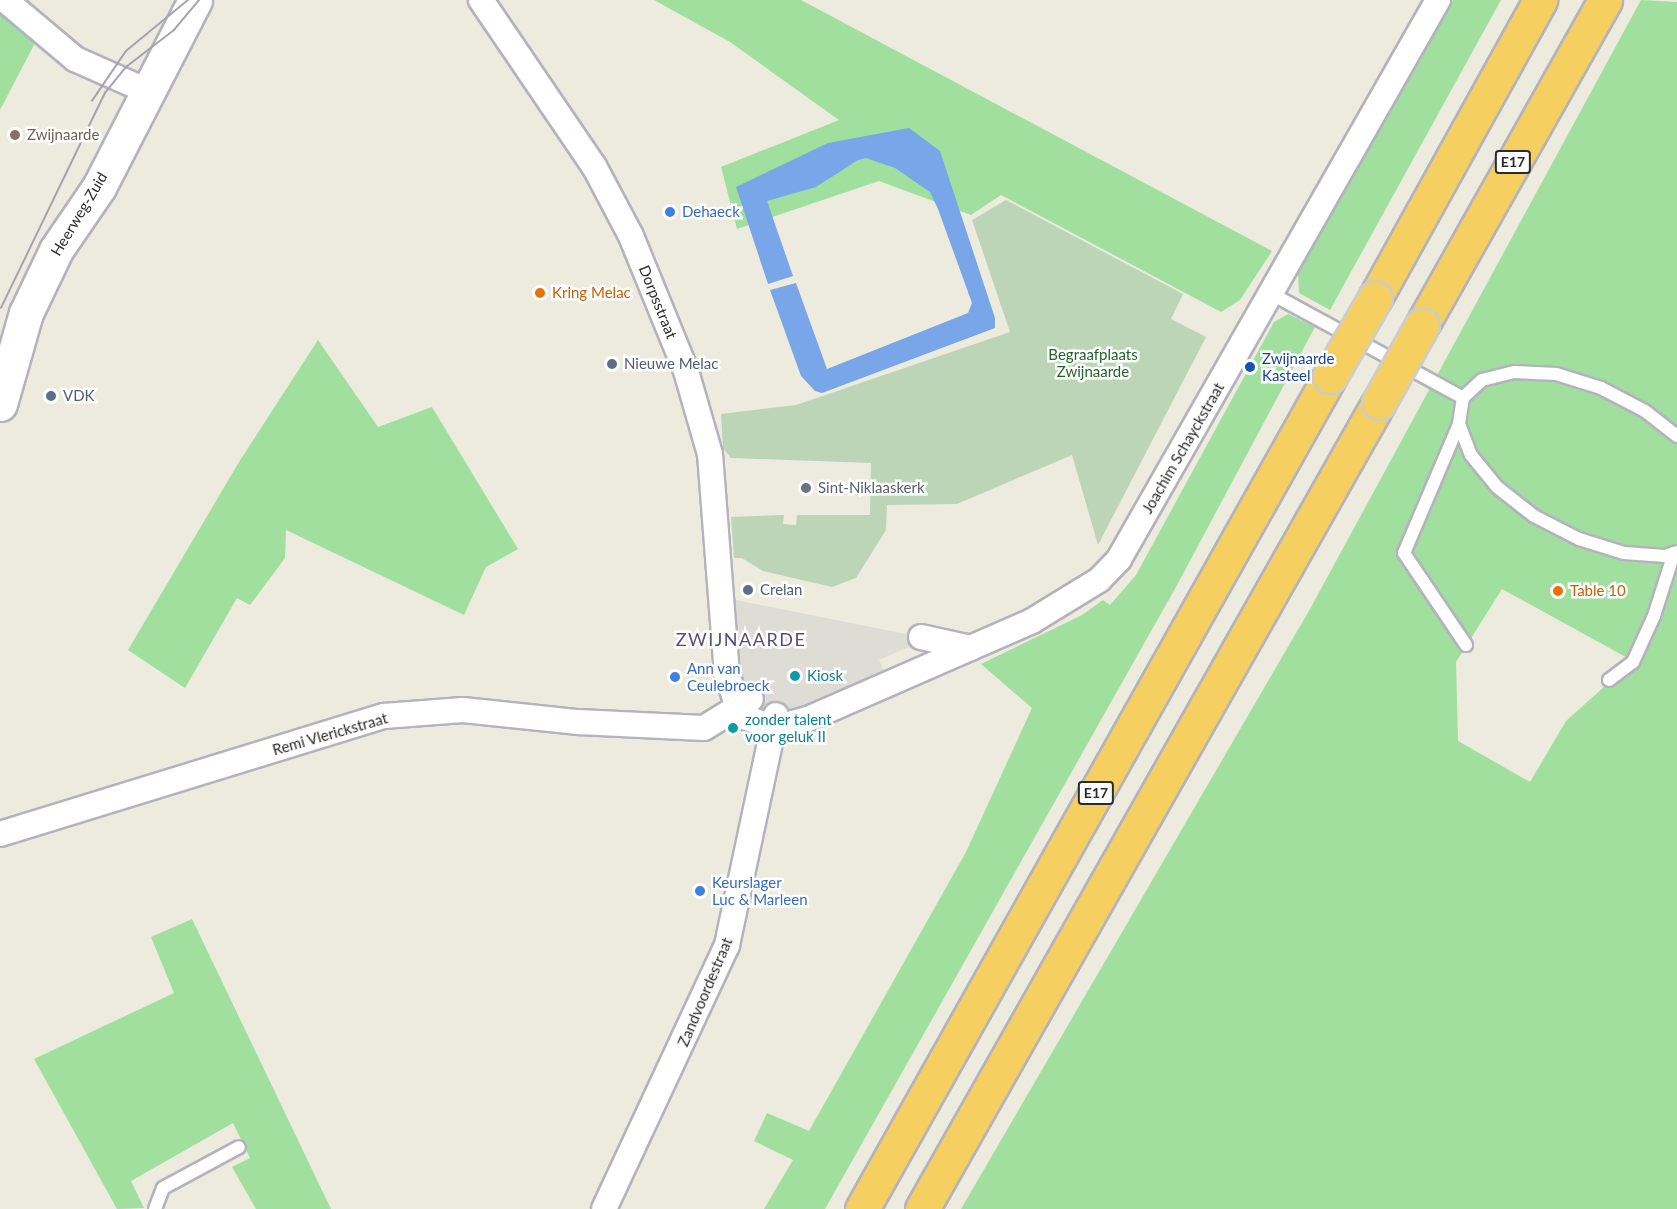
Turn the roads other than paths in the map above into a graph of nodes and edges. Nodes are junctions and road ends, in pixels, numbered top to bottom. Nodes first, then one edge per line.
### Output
1 (5, 0) edge
2 (195, 0) edge
3 (481, 0) edge
4 (1438, 0) edge
5 (1540, 0) edge
6 (1605, 0) edge
7 (145, 90) junction
8 (1270, 293) junction
9 (8, 347) edge
10 (1463, 398) junction
11 (0, 404) edge
12 (1459, 424) junction
13 (1677, 436) edge
14 (1676, 553) edge
15 (921, 637) dead end
16 (1466, 645) dead end
17 (971, 648) junction
18 (1609, 680) dead end
19 (744, 703) junction
20 (775, 721) junction
21 (0, 834) edge
22 (239, 1147) dead end
23 (155, 1209) edge
24 (604, 1209) edge
25 (862, 1209) edge
26 (922, 1209) edge

1 - 7 street
2 - 7 street, Heerweg-Zuid
3 - 19 street, Dorpsstraat
4 - 8 street, Joachim Schayckstraat
5 - 25 highway, E17, bridge
6 - 26 highway, E17, bridge
7 - 9 street, Heerweg-Zuid
8 - 10 lane
8 - 17 street, Joachim Schayckstraat
9 - 11 street, Heerweg-Zuid
10 - 12 lane
10 - 13 lane
12 - 14 lane
12 - 16 lane
14 - 18 lane
15 - 17 street
17 - 20 street, Joachim Schayckstraat
19 - 20 street
19 - 21 street, Remi Vlerickstraat
20 - 24 street, Zandvoordestraat
22 - 23 lane

